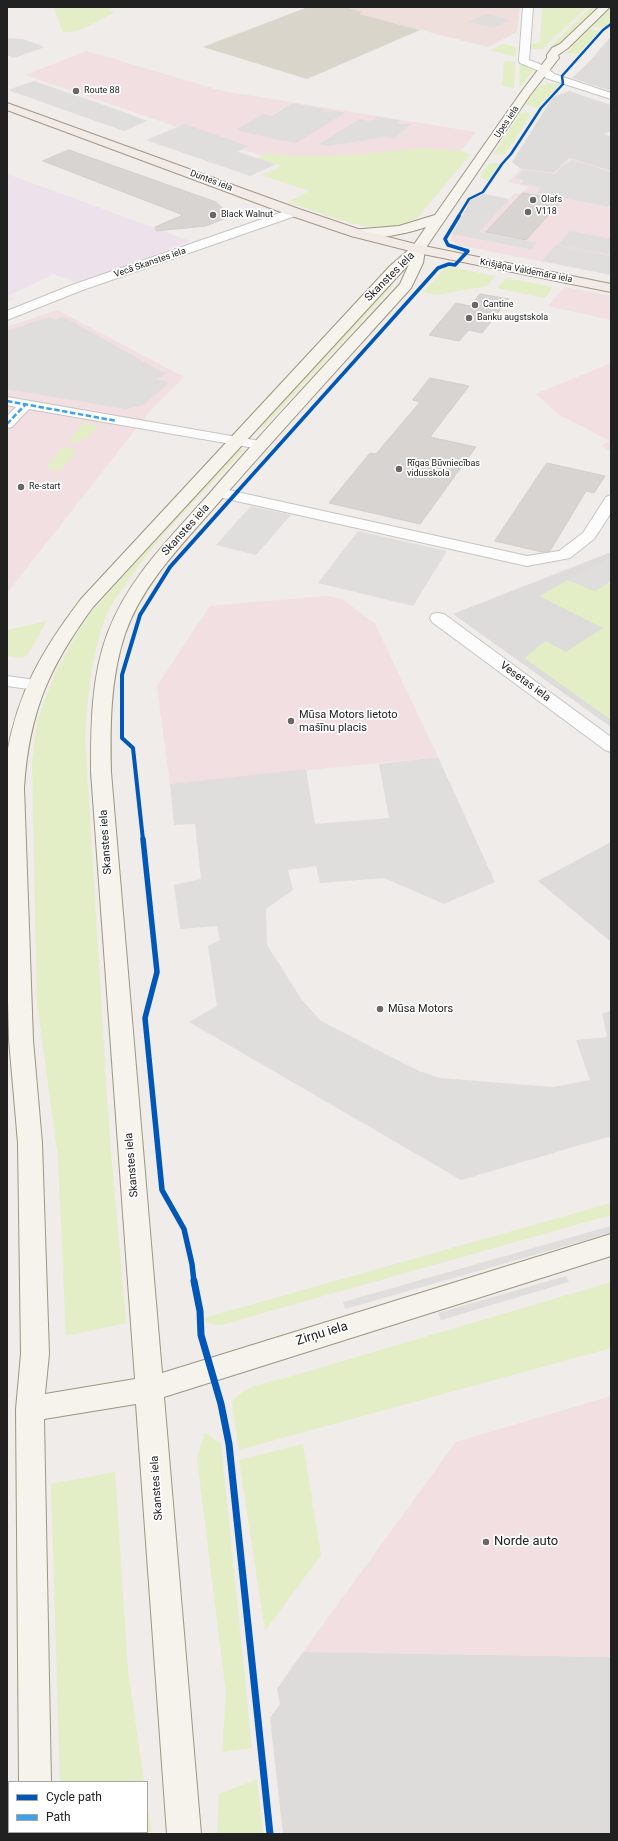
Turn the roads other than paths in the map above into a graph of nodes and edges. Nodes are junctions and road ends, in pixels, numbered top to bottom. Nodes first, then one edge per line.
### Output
1 (528, 7) edge
2 (605, 7) edge
3 (543, 70) junction
4 (611, 96) edge
5 (7, 106) edge
6 (294, 212) junction
7 (440, 218) junction
8 (356, 232) junction
9 (418, 249) junction
10 (611, 288) edge
11 (7, 316) edge
12 (7, 401) edge
13 (25, 404) junction
14 (7, 424) edge
15 (236, 441) junction
16 (260, 446) junction
17 (219, 493) junction
18 (611, 500) edge
19 (438, 618) dead end
20 (7, 681) edge
21 (36, 685) junction
22 (611, 746) edge
23 (611, 1245) edge
24 (150, 1389) junction
25 (30, 1409) junction
26 (35, 1781) edge
27 (184, 1834) edge

1 - 3 street
2 - 3 main road, Upes iela
3 - 4 street
3 - 7 main road, Upes iela
5 - 6 main road, Duntes iela
6 - 8 main road, Duntes iela
6 - 11 street, Vecā Skanstes iela
7 - 8 main road
7 - 9 main road, Upes iela
8 - 9 main road, Duntes iela
9 - 10 main road, Krišjāņa Valdemāra iela
9 - 15 main road, Skanstes iela
9 - 16 main road, Skanstes iela
12 - 13 street
13 - 14 street
13 - 15 street
15 - 16 street
15 - 21 main road, Skanstes iela
16 - 17 main road, Skanstes iela
17 - 18 street
17 - 24 main road, Skanstes iela
19 - 22 street, Vesetas iela
20 - 21 street
21 - 25 main road, Skanstes iela
23 - 24 main road, Zirņu iela
24 - 25 main road, Zirņu iela
24 - 27 main road, Skanstes iela
25 - 26 main road, Skanstes iela

